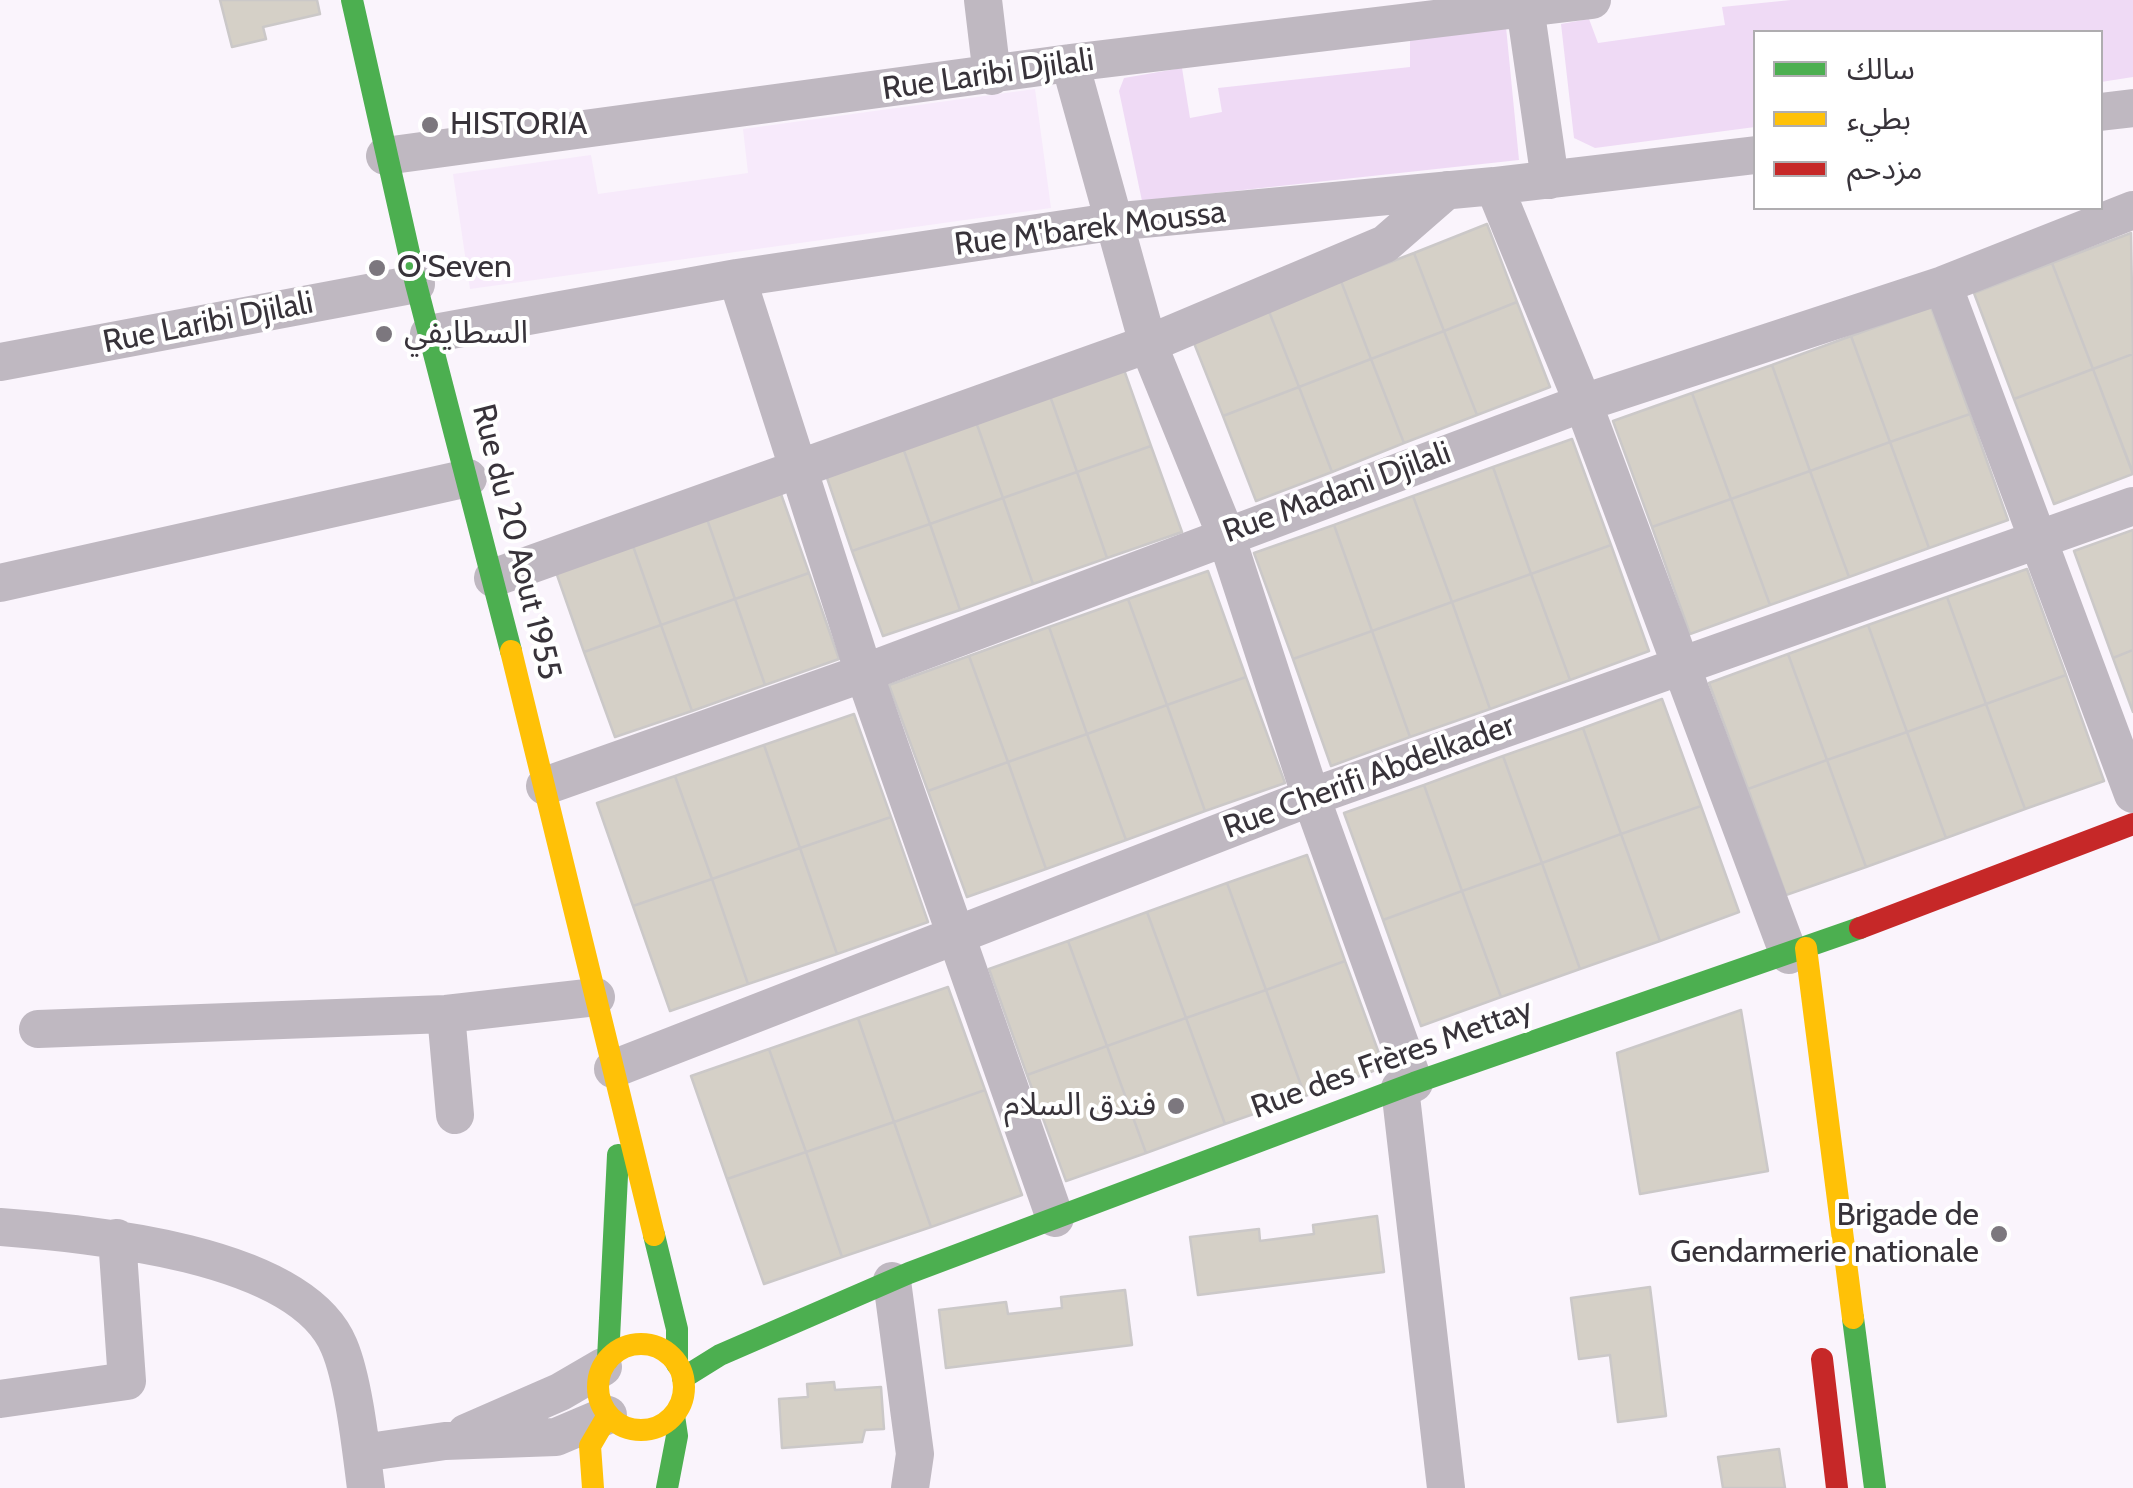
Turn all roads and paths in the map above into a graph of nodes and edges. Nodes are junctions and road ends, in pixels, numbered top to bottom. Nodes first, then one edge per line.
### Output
1 (352, 0) edge
2 (983, 0) edge
3 (1592, 0) edge
4 (1524, 4) edge
5 (1070, 63) junction
6 (992, 76) junction
7 (2133, 108) edge
8 (2103, 112) edge
9 (1753, 155) edge
10 (385, 156) junction
11 (1550, 180) junction
12 (1494, 186) junction
13 (1447, 190) junction
14 (2133, 210) edge
15 (1112, 222) junction
16 (736, 278) junction
17 (416, 284) junction
18 (1942, 286) junction
19 (429, 334) junction
20 (1148, 344) junction
21 (0, 362) edge
22 (1583, 402) junction
23 (800, 466) junction
24 (468, 478) junction
25 (2133, 506) edge
26 (1225, 534) junction
27 (2040, 536) junction
28 (493, 578) junction
29 (0, 583) edge
30 (1677, 664) junction
31 (864, 673) junction
32 (545, 786) junction
33 (2133, 794) edge
34 (1312, 798) junction
35 (2133, 824) edge
36 (954, 934) junction
37 (1786, 961) junction
38 (596, 997) junction
39 (446, 1014) junction
40 (38, 1028) dead end
41 (617, 1084) junction
42 (1407, 1085) junction
43 (456, 1115) dead end
44 (1056, 1218) junction
45 (0, 1227) edge
46 (117, 1238) junction
47 (892, 1281) junction
48 (1820, 1344) dead end
49 (605, 1363) junction
50 (680, 1371) junction
51 (0, 1400) edge
52 (608, 1415) junction
53 (674, 1416) junction
54 (445, 1442) junction
55 (364, 1471) edge
56 (593, 1488) edge
57 (667, 1488) edge
58 (910, 1488) edge
59 (1446, 1488) edge
60 (1837, 1488) edge
61 (1875, 1488) edge

1 - 10 street, Rue du 20 Aout 1955
2 - 6 street
3 - 4 street, Rue Laribi Djilali
4 - 5 street, Rue Laribi Djilali
4 - 11 street
5 - 6 street, Rue Laribi Djilali
5 - 15 street
6 - 10 street, Rue Laribi Djilali
7 - 8 street
9 - 11 street, Rue M'barek Moussa
10 - 17 street, Rue du 20 Aout 1955
11 - 12 street, Rue M'barek Moussa
12 - 13 street, Rue M'barek Moussa
12 - 22 street
13 - 15 street, Rue M'barek Moussa
13 - 20 street
14 - 18 street, Rue Madani Djilali
15 - 16 street, Rue M'barek Moussa
15 - 20 street
16 - 19 street, Rue M'barek Moussa
16 - 23 street
17 - 19 street, Rue du 20 Aout 1955
17 - 21 street, Rue Laribi Djilali
18 - 22 street, Rue Madani Djilali
18 - 27 street
19 - 24 street, Rue du 20 Aout 1955
20 - 23 street
20 - 26 street
22 - 26 street, Rue Madani Djilali
22 - 30 street
23 - 28 street
23 - 31 street
24 - 28 street, Rue du 20 Aout 1955
24 - 29 street
25 - 27 street, Rue Cherifi Abdelkader
26 - 31 street, Rue Madani Djilali
26 - 34 street
27 - 30 street, Rue Cherifi Abdelkader
27 - 33 street
28 - 32 street, Rue du 20 Aout 1955
30 - 34 street, Rue Cherifi Abdelkader
30 - 37 street
31 - 32 street, Rue Madani Djilali
31 - 36 street
32 - 38 street, Rue du 20 Aout 1955
34 - 36 street, Rue Cherifi Abdelkader
34 - 42 street
35 - 37 street, Rue des Frères Mettay
36 - 41 street, Rue Cherifi Abdelkader
36 - 44 street
37 - 42 street, Rue des Frères Mettay
37 - 61 street
38 - 39 street
38 - 41 street, Rue du 20 Aout 1955
39 - 40 street
39 - 43 street
41 - 49 street
41 - 50 street, Rue du 20 Aout 1955
42 - 44 street, Rue des Frères Mettay
42 - 59 street
44 - 47 street, Rue des Frères Mettay
45 - 46 street
46 - 51 street
46 - 55 street
47 - 50 street, Rue des Frères Mettay
47 - 58 street
48 - 60 street
49 - 50 street
49 - 52 street
49 - 54 street
50 - 53 street
52 - 53 street
52 - 54 street
52 - 56 street
53 - 57 street
54 - 55 street

